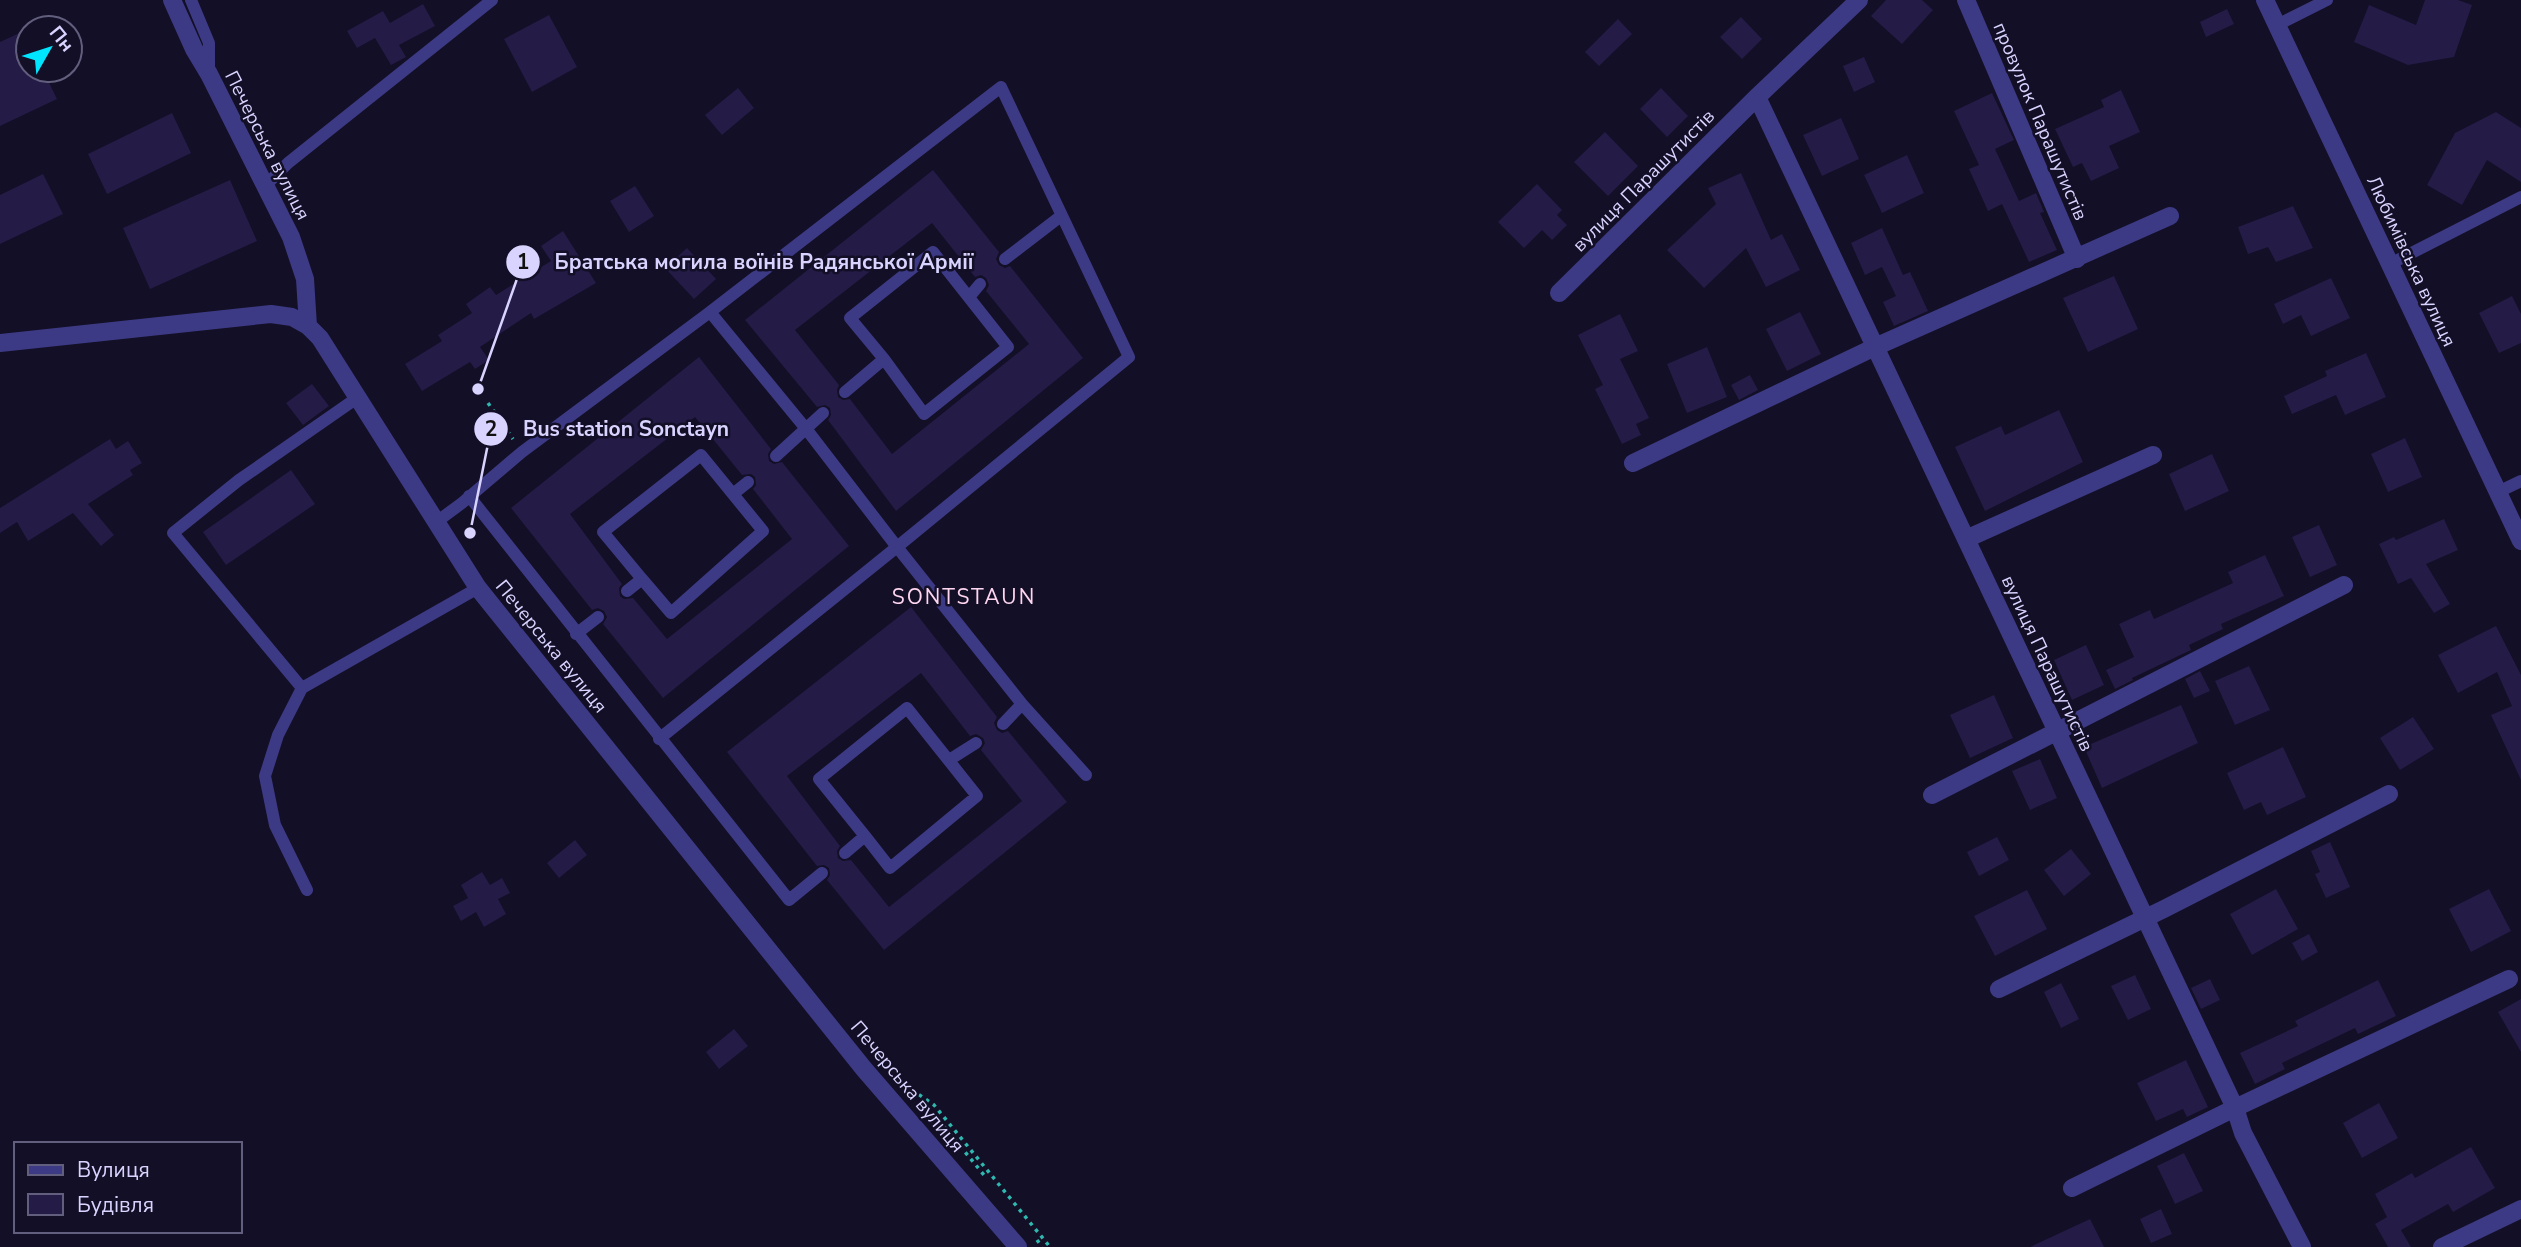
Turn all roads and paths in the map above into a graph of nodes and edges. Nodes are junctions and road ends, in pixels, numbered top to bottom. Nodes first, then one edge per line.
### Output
1 (172, 0) edge
2 (191, 0) edge
3 (492, 0) edge
4 (1859, 0) edge
5 (1966, 0) edge
6 (2266, 0) edge
7 (2327, 0) edge
8 (2277, 25) junction
9 (209, 74) junction
10 (1756, 97) junction
11 (265, 186) junction
12 (2521, 197) edge
13 (1061, 216) junction
14 (2170, 216) dead end
15 (1005, 259) dead end
16 (2077, 259) junction
17 (2390, 264) junction
18 (980, 284) dead end
19 (1559, 293) dead end
20 (970, 296) junction
21 (710, 312) junction
22 (308, 326) junction
23 (0, 343) edge
24 (1875, 347) junction
25 (884, 359) junction
26 (845, 392) dead end
27 (357, 398) junction
28 (488, 403) dead end
29 (823, 413) dead end
30 (807, 430) junction
31 (522, 452) junction
32 (2153, 455) dead end
33 (776, 456) dead end
34 (1633, 463) dead end
35 (2521, 481) edge
36 (748, 482) dead end
37 (2498, 492) junction
38 (733, 494) junction
39 (469, 496) junction
40 (435, 523) junction
41 (1966, 539) junction
42 (2521, 541) edge
43 (897, 547) junction
44 (642, 579) junction
45 (2344, 585) dead end
46 (478, 588) junction
47 (627, 591) dead end
48 (598, 617) dead end
49 (576, 634) junction
50 (302, 688) junction
51 (1022, 704) junction
52 (1003, 724) dead end
53 (2056, 730) junction
54 (659, 739) junction
55 (976, 743) dead end
56 (948, 760) junction
57 (1086, 775) dead end
58 (2389, 794) dead end
59 (1932, 795) dead end
60 (864, 836) junction
61 (845, 853) dead end
62 (822, 873) dead end
63 (307, 890) dead end
64 (2144, 918) junction
65 (2509, 979) dead end
66 (1999, 989) dead end
67 (898, 1081) dead end
68 (2235, 1108) junction
69 (2072, 1188) dead end
70 (2521, 1209) edge
71 (1018, 1247) edge
72 (1050, 1247) edge
73 (2302, 1247) edge
74 (2442, 1247) edge

1 - 9 street, Печерська вулиця
2 - 9 lane
3 - 11 lane
4 - 10 street, вулиця Парашутистів
5 - 16 street, провулок Парашутистів
6 - 8 street, Любимівська вулиця
7 - 8 lane
8 - 17 street, Любимівська вулиця
9 - 11 street, Печерська вулиця
10 - 19 street, вулиця Парашутистів
10 - 24 street, вулиця Парашутистів
11 - 22 street, Печерська вулиця
12 - 17 lane
13 - 15 lane
13 - 21 lane
13 - 43 lane
14 - 16 street
16 - 24 street
17 - 37 street, Любимівська вулиця
18 - 20 lane
20 - 25 lane
20 - 25 lane
21 - 30 lane
21 - 31 lane
22 - 23 street
22 - 27 street, Печерська вулиця
24 - 34 street
24 - 41 street, вулиця Парашутистів
25 - 26 lane
27 - 40 street, Печерська вулиця
27 - 50 lane
28 - 31 path
29 - 30 lane
30 - 33 lane
30 - 43 lane
31 - 39 lane
32 - 41 street
35 - 37 lane
36 - 38 lane
37 - 42 street, Любимівська вулиця
38 - 44 lane
38 - 44 lane
39 - 40 lane
39 - 49 lane
40 - 46 street, Печерська вулиця
41 - 53 street, вулиця Парашутистів
43 - 51 lane
43 - 54 lane
44 - 47 lane
45 - 53 street
46 - 50 lane
46 - 71 street, Печерська вулиця
48 - 49 lane
49 - 54 lane
50 - 63 lane
51 - 52 lane
51 - 57 lane
53 - 59 street
53 - 64 street, вулиця Парашутистів
54 - 62 lane
55 - 56 lane
56 - 60 lane
56 - 60 lane
58 - 64 street
60 - 61 lane
64 - 66 street
64 - 68 street, вулиця Парашутистів
65 - 68 street
67 - 72 path
68 - 69 street
68 - 73 street, вулиця Парашутистів
70 - 74 street

